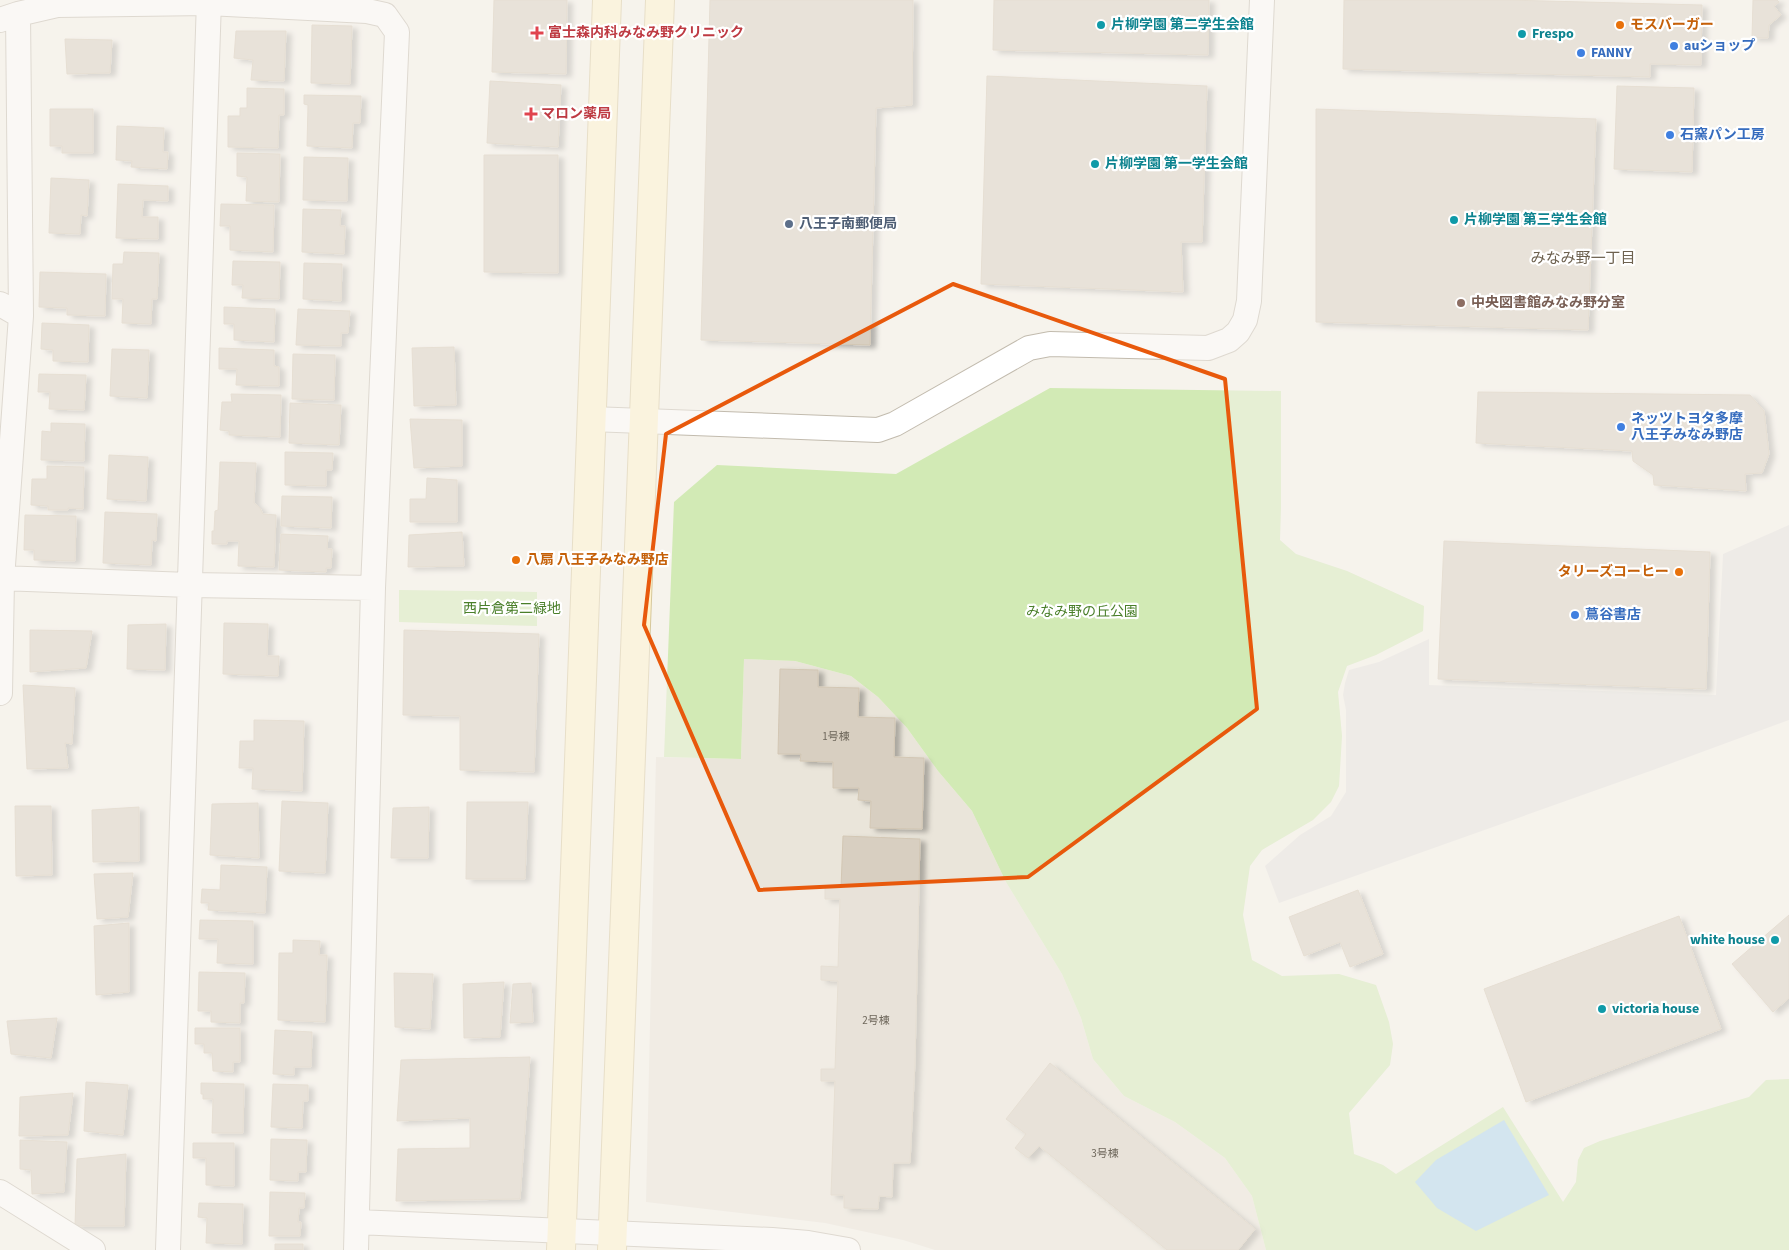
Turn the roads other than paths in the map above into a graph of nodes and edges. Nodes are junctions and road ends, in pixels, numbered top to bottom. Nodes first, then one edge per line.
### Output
1 (607, 0) edge
2 (660, 0) edge
3 (1262, 0) edge
4 (209, 2) edge
5 (9, 17) edge
6 (0, 304) edge
7 (21, 316) junction
8 (591, 420) junction
9 (644, 422) junction
10 (1, 579) edge
11 (189, 585) junction
12 (373, 588) junction
13 (0, 693) edge
14 (0, 1192) edge
15 (357, 1222) junction
16 (561, 1240) edge
17 (612, 1241) edge
18 (838, 1249) edge
19 (93, 1250) edge
20 (168, 1250) edge
21 (356, 1250) edge

1 - 8 street
2 - 9 street
3 - 9 street
4 - 5 street
4 - 11 street
4 - 12 street
5 - 7 street
6 - 7 street
7 - 10 street
8 - 9 street
8 - 16 street
9 - 17 street
10 - 11 street
10 - 13 street
11 - 12 street
11 - 20 street
12 - 15 street
14 - 19 street
15 - 16 street
15 - 21 street
16 - 17 street
17 - 18 street

